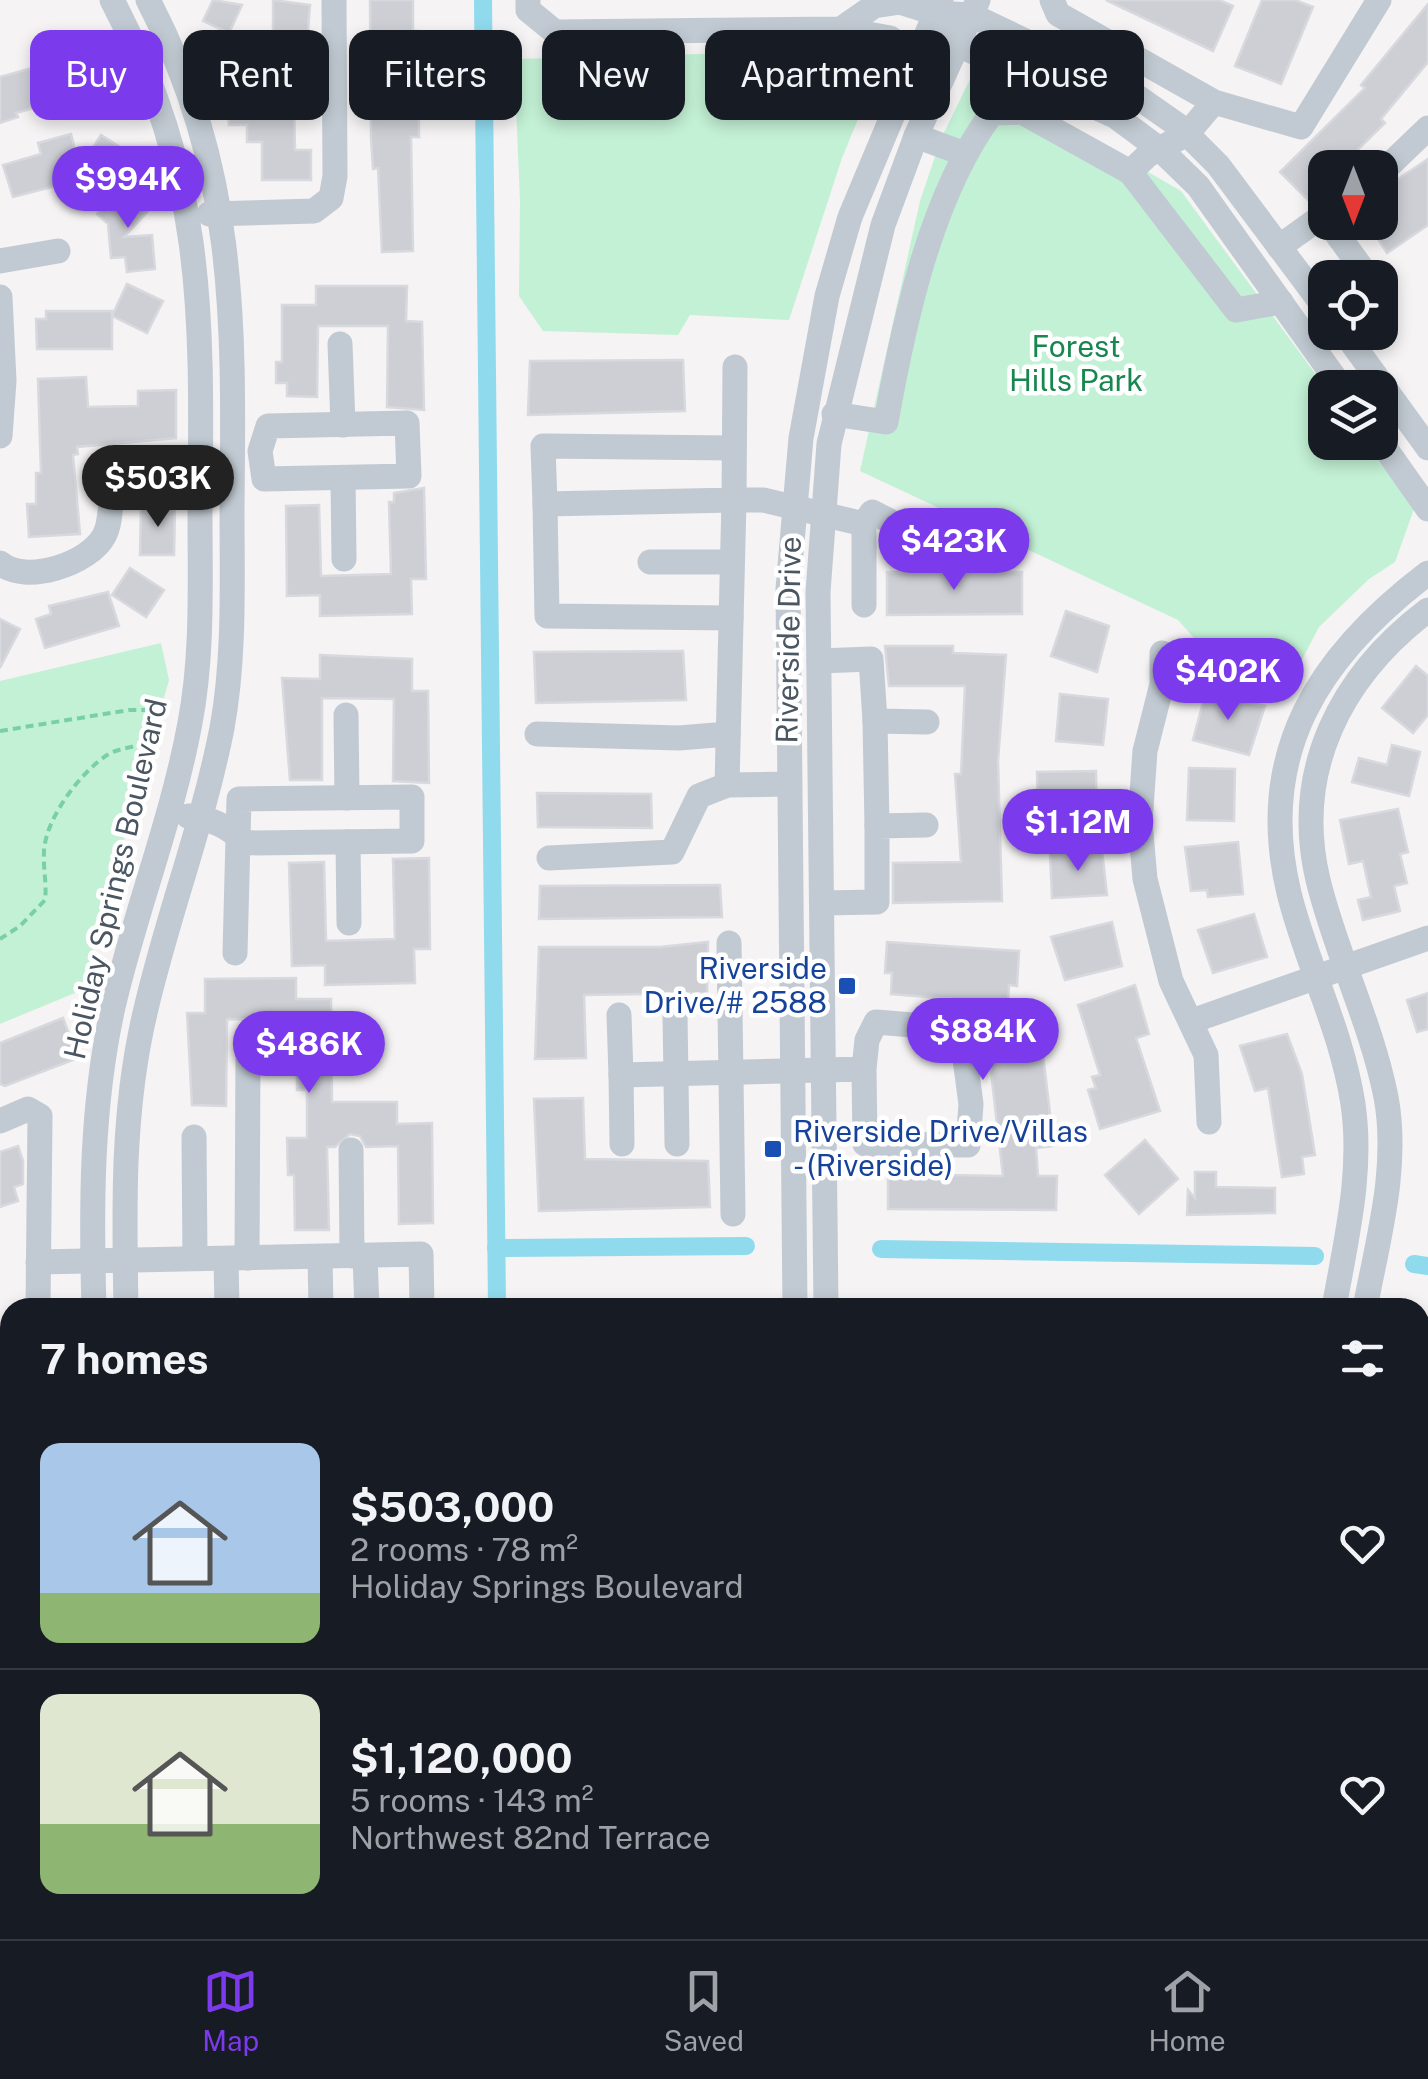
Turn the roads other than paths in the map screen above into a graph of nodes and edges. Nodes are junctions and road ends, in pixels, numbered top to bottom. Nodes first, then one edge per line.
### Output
1 (112, 0) edge
2 (148, 0) edge
3 (334, 0) edge
4 (528, 0) edge
5 (1052, 0) edge
6 (1379, 0) edge
7 (938, 7) edge
8 (975, 7) edge
9 (840, 30) edge
10 (928, 30) edge
11 (705, 31) edge
12 (956, 44) junction
13 (1214, 102) junction
14 (890, 120) edge
15 (1428, 128) edge
16 (1187, 134) junction
17 (916, 136) junction
18 (1162, 151) junction
19 (962, 153) junction
20 (1398, 157) edge
21 (1130, 172) junction
22 (222, 213) junction
23 (190, 214) junction
24 (1308, 228) edge
25 (1279, 246) junction
26 (58, 251) dead end
27 (0, 261) edge
28 (1308, 285) edge
29 (0, 297) edge
30 (1281, 302) junction
31 (340, 344) dead end
32 (1357, 350) edge
33 (735, 368) dead end
34 (1329, 370) edge
35 (834, 414) junction
36 (342, 425) junction
37 (0, 436) edge
38 (734, 448) junction
39 (1428, 448) edge
40 (260, 451) junction
41 (233, 458) junction
42 (1393, 460) edge
43 (201, 465) junction
44 (343, 478) junction
45 (734, 500) junction
46 (546, 504) junction
47 (795, 506) junction
48 (1428, 509) edge
49 (824, 515) junction
50 (864, 524) junction
51 (929, 541) dead end
52 (344, 559) dead end
53 (650, 562) dead end
54 (732, 562) junction
55 (2, 566) edge
56 (1428, 574) edge
57 (864, 604) dead end
58 (1428, 610) edge
59 (731, 618) junction
60 (1162, 653) dead end
61 (819, 661) junction
62 (1321, 679) junction
63 (1347, 693) junction
64 (346, 715) dead end
65 (875, 720) junction
66 (927, 722) dead end
67 (538, 734) dead end
68 (728, 734) junction
69 (789, 784) junction
70 (727, 785) junction
71 (346, 798) junction
72 (168, 813) junction
73 (202, 818) junction
74 (926, 825) dead end
75 (876, 826) junction
76 (236, 835) junction
77 (348, 842) junction
78 (549, 858) dead end
79 (822, 902) junction
80 (349, 923) dead end
81 (1428, 938) edge
82 (729, 943) dead end
83 (234, 953) dead end
84 (1350, 968) junction
85 (1320, 976) junction
86 (620, 1015) dead end
87 (675, 1015) dead end
88 (1192, 1020) junction
89 (248, 1052) dead end
90 (824, 1068) junction
91 (864, 1069) junction
92 (793, 1071) junction
93 (731, 1072) junction
94 (676, 1074) junction
95 (621, 1076) junction
96 (0, 1121) edge
97 (1210, 1122) dead end
98 (194, 1137) dead end
99 (622, 1144) dead end
100 (677, 1144) dead end
101 (351, 1150) dead end
102 (733, 1214) dead end
103 (1344, 1250) junction
104 (320, 1256) junction
105 (358, 1256) junction
106 (125, 1258) junction
107 (195, 1258) junction
108 (236, 1258) junction
109 (1375, 1258) junction
110 (92, 1260) junction
111 (38, 1262) junction
112 (38, 1298) edge
113 (94, 1298) edge
114 (126, 1298) edge
115 (229, 1298) edge
116 (321, 1298) edge
117 (364, 1298) edge
118 (422, 1298) edge
119 (795, 1298) edge
120 (826, 1298) edge
121 (1336, 1298) edge
122 (1368, 1298) edge

1 - 23 street, Holiday Springs Boulevard
2 - 22 street, Holiday Springs Boulevard
3 - 22 street
4 - 11 street
5 - 13 street
6 - 13 street
7 - 8 street
7 - 9 street
7 - 10 street, Riverside Drive
7 - 12 street
8 - 12 street, Riverside Drive
8 - 16 street
12 - 17 street, Riverside Drive
12 - 18 street
13 - 16 street
14 - 47 street, Riverside Drive
15 - 20 street
16 - 18 street
16 - 25 street
17 - 19 street
17 - 35 street, Riverside Drive
18 - 21 street
18 - 30 street
19 - 21 street
19 - 35 street
21 - 30 street
22 - 23 street
22 - 41 street, Holiday Springs Boulevard
23 - 43 street, Holiday Springs Boulevard
24 - 25 street
25 - 28 street
26 - 27 street
29 - 37 street
30 - 34 street
31 - 36 street
32 - 39 street
33 - 38 street
35 - 49 street, Riverside Drive
36 - 40 street
36 - 44 street
38 - 45 street
38 - 46 street
40 - 41 street
40 - 44 street
41 - 43 street
41 - 73 street, Holiday Springs Boulevard
42 - 48 street
43 - 55 street
43 - 72 street, Holiday Springs Boulevard
44 - 52 street
45 - 46 street
45 - 47 street
45 - 54 street
46 - 59 street
47 - 49 street
47 - 69 street, Riverside Drive
49 - 50 street
49 - 61 street, Riverside Drive
50 - 51 street
50 - 57 street
53 - 54 street
54 - 59 street
56 - 62 street
58 - 63 street
59 - 68 street
60 - 88 street
61 - 65 street
61 - 79 street, Riverside Drive
62 - 63 street
62 - 85 street
63 - 84 street
64 - 71 street
65 - 66 street
65 - 75 street
67 - 68 street
68 - 70 street
69 - 70 street
69 - 92 street, Riverside Drive
70 - 78 street
71 - 76 street
71 - 77 street
72 - 73 street
72 - 110 street, Holiday Springs Boulevard
73 - 76 street
73 - 106 street, Holiday Springs Boulevard
74 - 75 street
75 - 79 street
76 - 77 street
76 - 83 street
77 - 80 street
79 - 90 street, Riverside Drive
81 - 84 street
82 - 93 street
84 - 85 street
84 - 109 street
85 - 88 street
85 - 103 street
86 - 95 street
87 - 94 street
88 - 97 street
89 - 108 street
90 - 91 street
90 - 92 street
90 - 120 street, Riverside Drive
91 - 91 street
92 - 93 street
92 - 119 street, Riverside Drive
93 - 94 street
93 - 102 street
94 - 95 street
94 - 100 street
95 - 99 street
96 - 111 street
98 - 107 street
101 - 105 street
103 - 109 street
103 - 121 street
104 - 105 street
104 - 108 street
104 - 116 street
105 - 117 street
105 - 118 street
106 - 107 street
106 - 110 street
106 - 114 street, Holiday Springs Boulevard
107 - 108 street
108 - 115 street
109 - 122 street
110 - 111 street
110 - 113 street, Holiday Springs Boulevard
111 - 112 street

